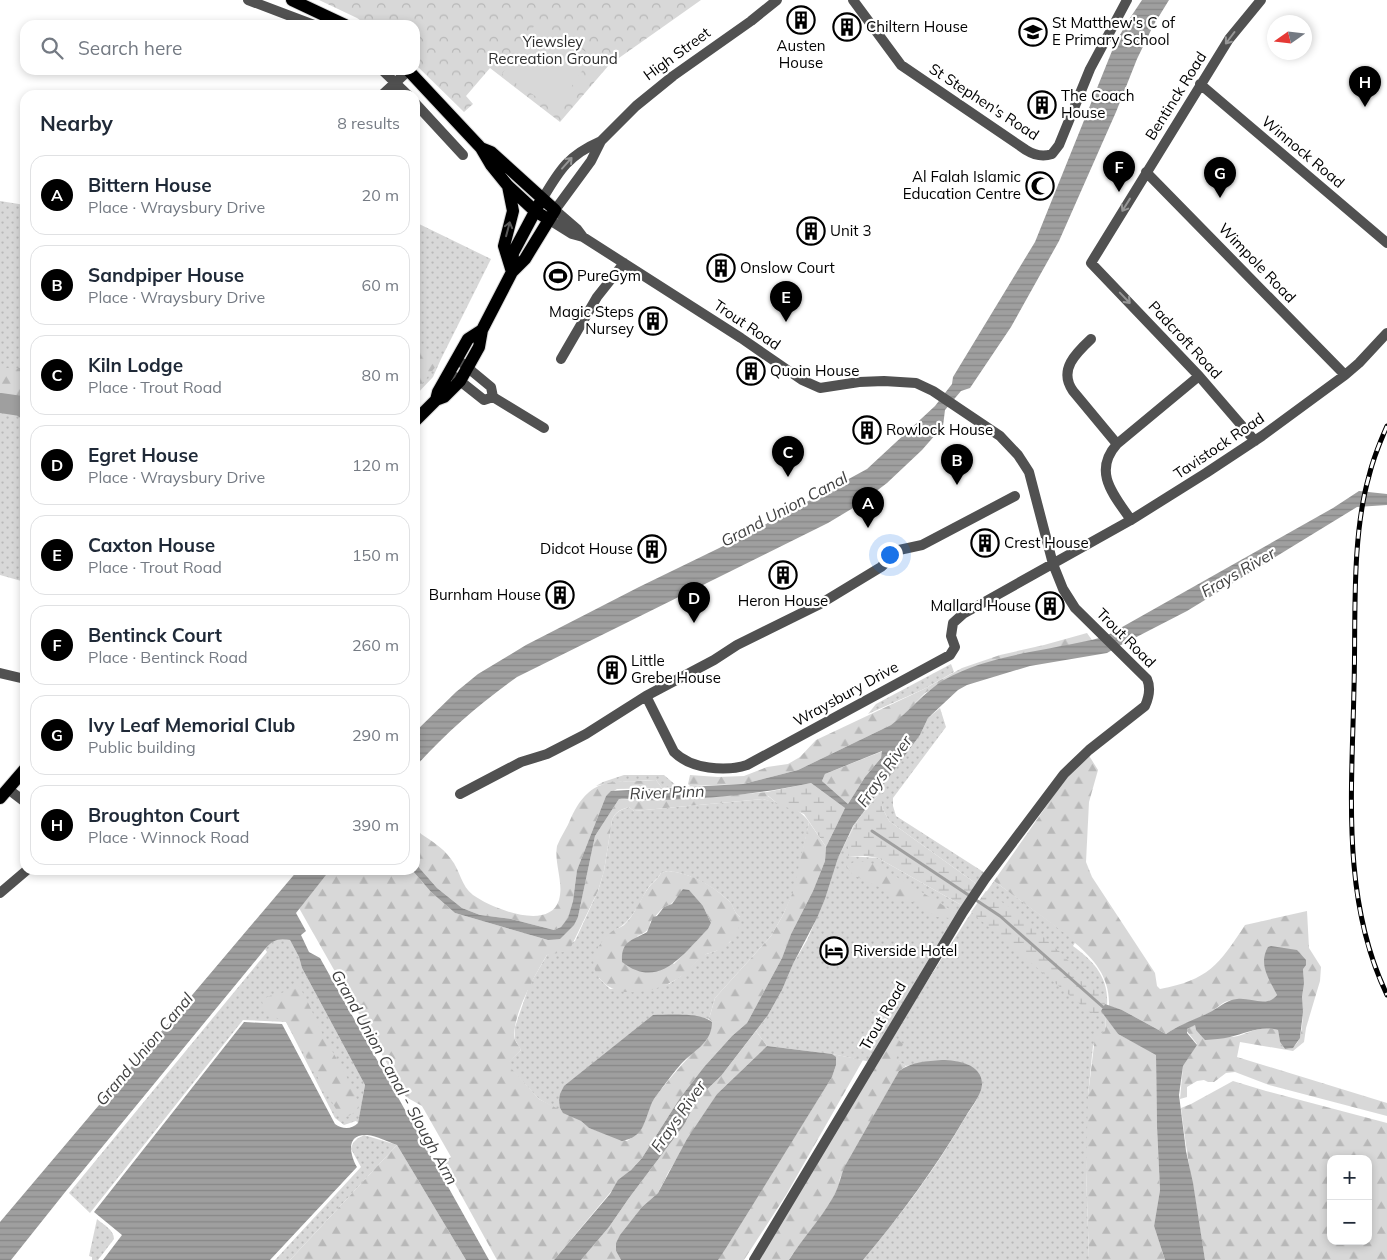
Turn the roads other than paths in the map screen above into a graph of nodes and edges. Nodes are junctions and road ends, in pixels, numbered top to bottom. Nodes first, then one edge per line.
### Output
1 (248, 0) edge
2 (292, 0) edge
3 (777, 0) edge
4 (853, 0) edge
5 (1127, 0) edge
6 (1261, 0) edge
7 (301, 20) edge
8 (334, 20) edge
9 (388, 75) edge
10 (403, 75) edge
11 (413, 75) edge
12 (396, 82) junction
13 (1200, 84) junction
14 (387, 90) edge
15 (403, 90) edge
16 (420, 108) edge
17 (601, 141) junction
18 (481, 148) junction
19 (463, 155) dead end
20 (1146, 172) junction
21 (508, 186) junction
22 (543, 198) junction
23 (535, 211) junction
24 (551, 214) junction
25 (1387, 244) edge
26 (624, 263) junction
27 (1091, 263) joint
28 (512, 272) junction
29 (482, 330) junction
30 (1387, 333) edge
31 (1091, 339) dead end
32 (458, 359) junction
33 (561, 359) dead end
34 (468, 367) junction
35 (450, 372) junction
36 (1346, 375) junction
37 (1199, 376) junction
38 (460, 381) junction
39 (493, 397) junction
40 (436, 400) junction
41 (420, 415) edge
42 (544, 428) dead end
43 (1255, 440) junction
44 (1117, 444) junction
45 (1015, 496) dead end
46 (1131, 520) junction
47 (1053, 564) junction
48 (0, 673) edge
49 (20, 678) edge
50 (646, 696) junction
51 (20, 775) edge
52 (4, 793) edge
53 (460, 794) dead end
54 (20, 800) edge
55 (21, 875) edge
56 (0, 892) edge
57 (754, 1260) edge

1 - 7 street
2 - 8 main road
3 - 17 street, High Street
4 - 5 street, St Stephen's Road
6 -> 13 street, Bentinck Road
9 - 12 street
10 - 12 street
11 - 18 main road
12 - 14 street
12 - 15 street
13 - 20 street, Bentinck Road
13 - 25 street, Winnock Road
16 - 19 street
22 -> 17 street, High Street
17 - 24 street, High Street
18 - 21 main road
18 - 22 main road
20 -> 27 street, Bentinck Road
20 - 36 street, Wimpole Road
21 - 23 main road
28 -> 21 main road
22 - 23 main road, High Street
22 - 24 main road
23 - 24 main road
23 - 28 main road, High Street
24 - 26 street, Trout Road
24 - 28 main road, High Street
26 - 33 street
26 - 47 street, Trout Road
27 -> 37 street, Padcroft Road
28 - 29 main road, High Street
29 - 32 main road, High Street
29 - 34 main road, High Street
30 - 36 street, Tavistock Road
31 - 44 street
32 - 34 street
32 - 35 main road, High Street
34 - 38 main road, High Street
34 - 39 street
35 - 38 street
35 - 40 main road, High Street
36 - 43 street, Tavistock Road
37 - 43 street, Padcroft Road
37 - 44 street
38 - 39 street
38 - 40 main road, High Street
39 - 42 street
40 - 41 main road, High Street
43 - 46 street, Tavistock Road
44 - 46 street
45 - 50 street
46 - 47 street, Tavistock Road
47 - 50 street, Wraysbury Drive
47 - 57 street, Trout Road
48 - 49 street
50 - 53 street
51 - 52 main road
52 - 54 street
55 - 56 street

